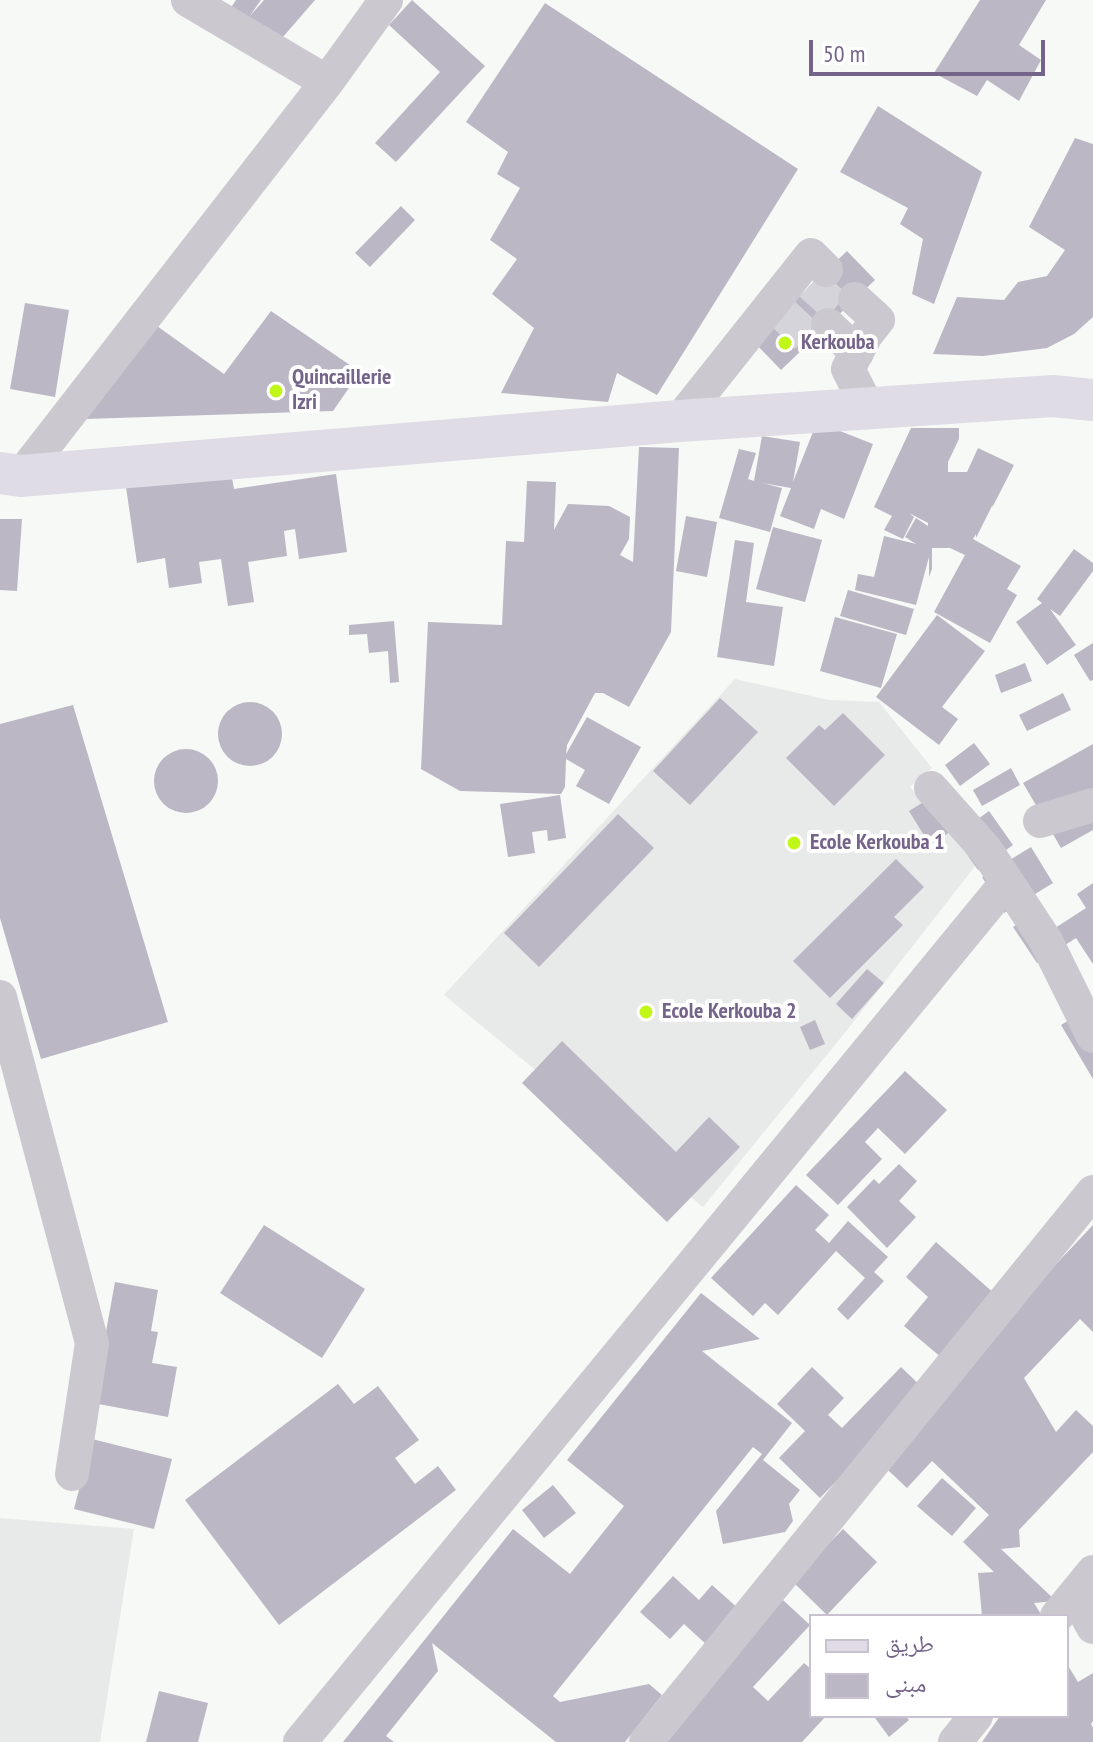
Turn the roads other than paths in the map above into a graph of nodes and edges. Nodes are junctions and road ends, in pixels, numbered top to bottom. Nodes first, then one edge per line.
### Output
1 (188, 0) edge
2 (386, 0) edge
3 (327, 82) junction
4 (796, 289) dead end
5 (849, 325) dead end
6 (1093, 400) edge
7 (868, 408) junction
8 (679, 421) junction
9 (10, 474) edge
10 (931, 788) dead end
11 (1093, 805) edge
12 (1040, 821) dead end
13 (1007, 882) junction
14 (0, 997) edge
15 (1093, 1036) edge
16 (1093, 1192) edge
17 (72, 1474) dead end
18 (1075, 1594) edge
19 (1093, 1627) edge
20 (974, 1718) edge
21 (300, 1742) edge
22 (646, 1742) edge
23 (955, 1742) edge

1 - 3 street
2 - 3 street
3 - 9 street
4 - 8 street
5 - 7 street
6 - 7 main road
7 - 8 main road
8 - 9 main road
10 - 13 street
11 - 12 street
13 - 15 street
13 - 21 street
14 - 17 street
16 - 22 street
18 - 19 street
20 - 23 street

